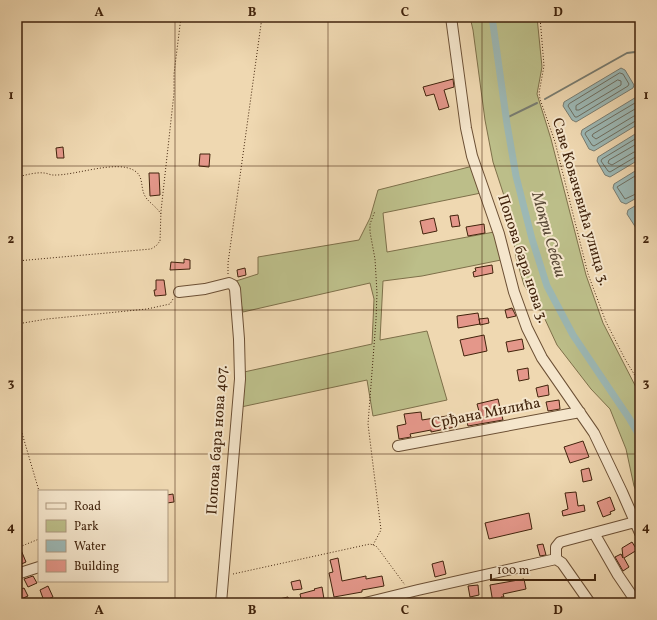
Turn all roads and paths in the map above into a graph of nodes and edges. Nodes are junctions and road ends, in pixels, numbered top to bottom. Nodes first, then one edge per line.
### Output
1 (181, 17) edge
2 (262, 17) edge
3 (451, 17) edge
4 (540, 17) edge
5 (17, 177) edge
6 (375, 211) dead end
7 (161, 214) junction
8 (17, 261) edge
9 (229, 283) junction
10 (179, 292) joint
11 (17, 324) edge
12 (640, 384) edge
13 (580, 412) junction
14 (17, 416) edge
15 (398, 446) dead end
16 (39, 490) edge
17 (635, 522) junction
18 (594, 533) junction
19 (640, 533) edge
20 (38, 539) edge
21 (373, 545) junction
22 (17, 548) edge
23 (556, 559) junction
24 (38, 567) edge
25 (17, 574) edge
26 (223, 576) junction
27 (411, 591) junction
28 (221, 603) edge
29 (365, 603) edge
30 (590, 603) edge
31 (637, 603) edge

1 - 7 path
2 - 9 path
3 - 13 street, Попова бара нова 3.
4 - 12 path, Саве Ковачевића улица 3.
5 - 7 path
6 - 21 path
7 - 8 path
9 - 10 street
9 - 26 street, Попова бара нова 407.
10 - 11 path
13 - 15 street, Срђана Милића
13 - 17 street, Попова бара нова 3.
14 - 16 path
17 - 18 street
17 - 19 street, Попова бара нова 3.
18 - 23 street
18 - 31 street
20 - 22 path
21 - 26 path
21 - 27 path
23 - 27 street
23 - 30 street
24 - 25 street
26 - 28 street, Попова бара нова 407.
27 - 29 street

